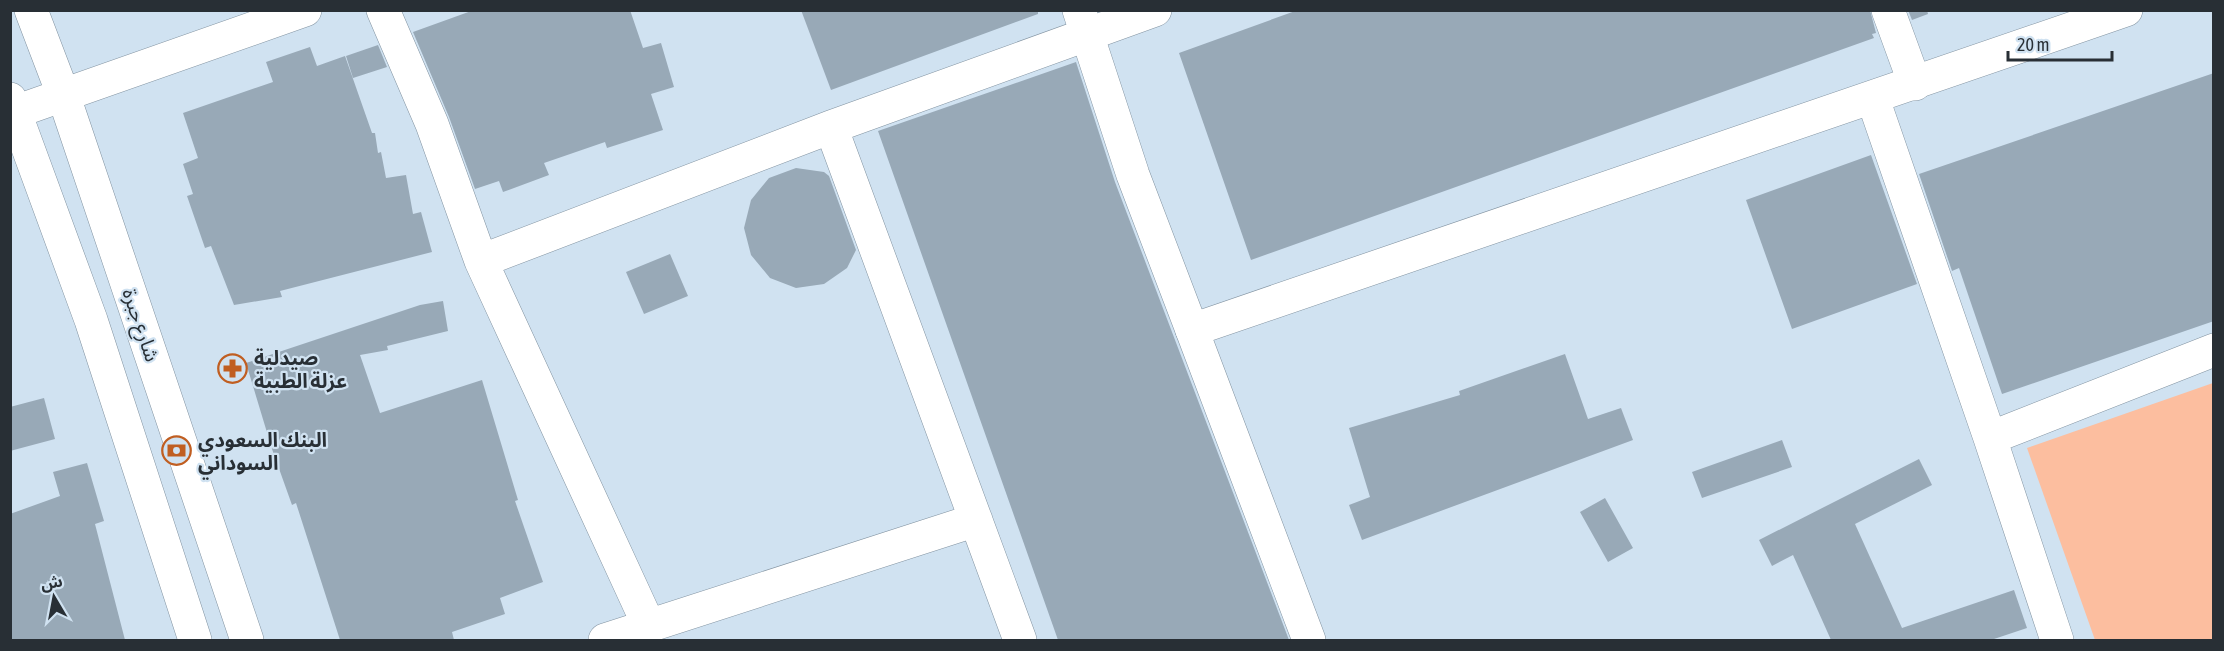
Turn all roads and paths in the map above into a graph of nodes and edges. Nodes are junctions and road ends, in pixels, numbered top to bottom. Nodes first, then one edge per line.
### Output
1 (31, 10) edge
2 (306, 10) edge
3 (383, 10) edge
4 (1155, 10) edge
5 (1888, 10) edge
6 (2126, 10) edge
7 (1083, 22) edge
8 (1915, 84) junction
9 (63, 94) junction
10 (1873, 99) junction
11 (13, 106) edge
12 (831, 127) junction
13 (482, 261) junction
14 (1192, 330) junction
15 (2214, 350) edge
16 (1990, 438) junction
17 (976, 520) junction
18 (649, 627) junction
19 (195, 640) edge
20 (247, 640) edge
21 (605, 640) edge
22 (1020, 640) edge
23 (1309, 640) edge
24 (2057, 640) edge

1 - 9 street, شارع جبرة
2 - 9 street
3 - 13 street
4 - 7 street
5 - 8 street
6 - 8 street
7 - 12 street
7 - 14 street
8 - 10 street
9 - 11 street
9 - 20 street, شارع جبرة
10 - 14 street
10 - 16 street
11 - 19 street
12 - 13 street
12 - 17 street
13 - 18 street
14 - 23 street
15 - 16 street
16 - 24 street
17 - 18 street
17 - 22 street
18 - 21 street

